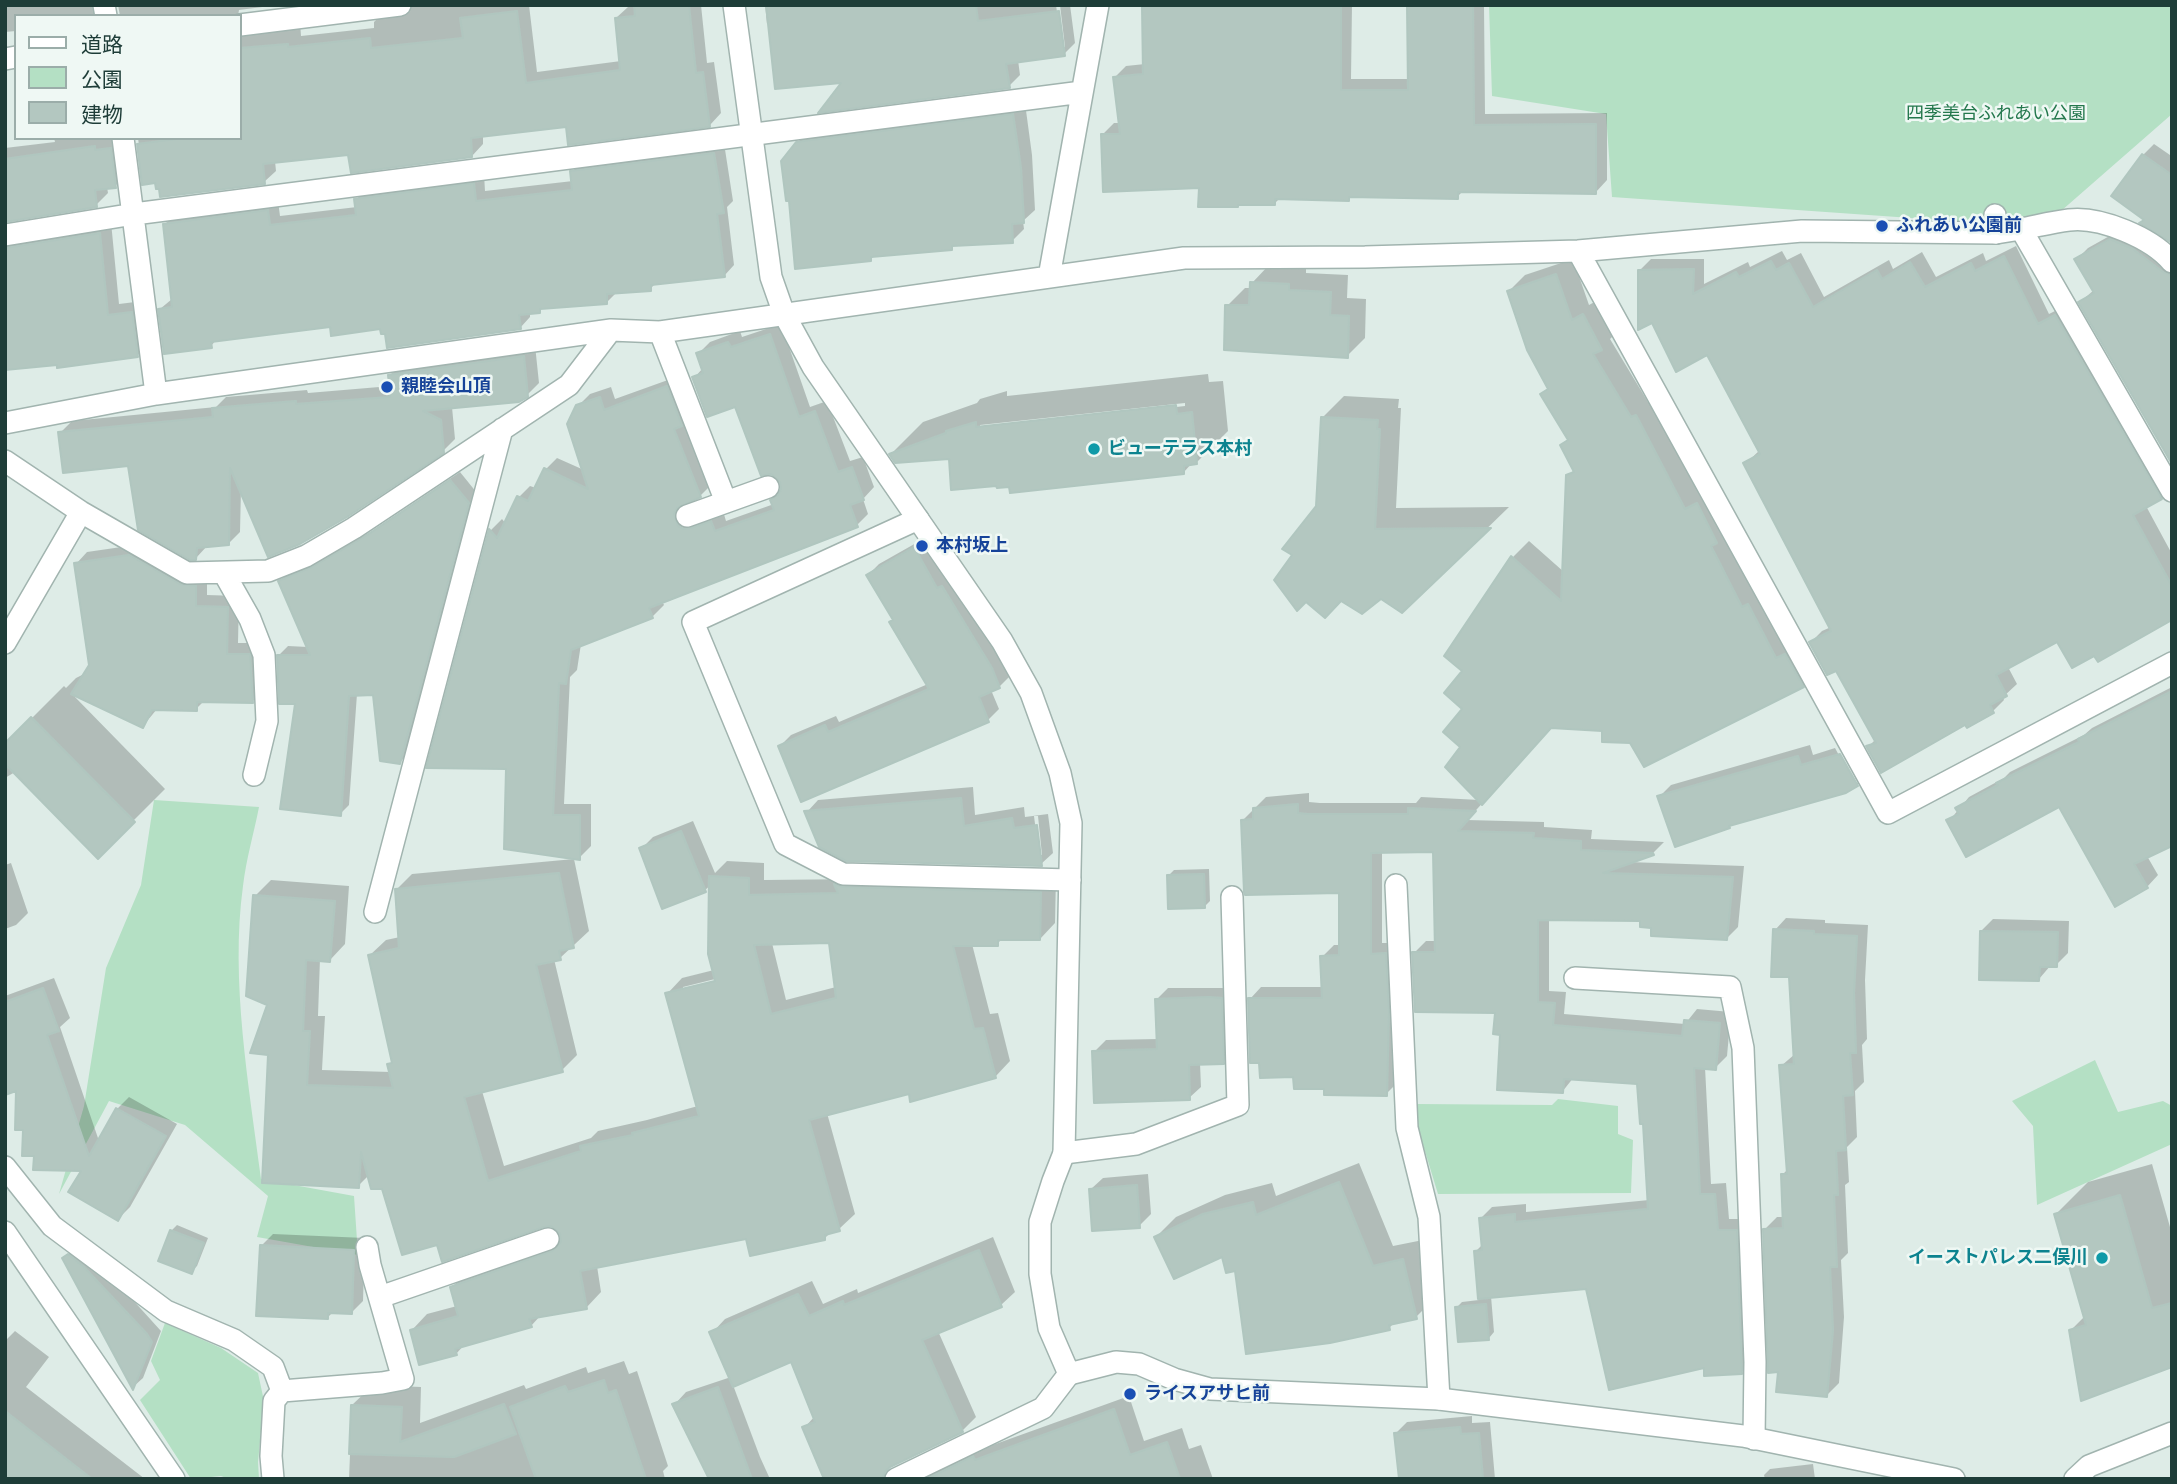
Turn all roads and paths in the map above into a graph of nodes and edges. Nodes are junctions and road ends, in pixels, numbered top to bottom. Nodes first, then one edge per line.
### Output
1 (400, 5) edge
2 (734, 5) edge
3 (1098, 5) edge
4 (242, 25) edge
5 (1082, 92) junction
6 (752, 136) junction
7 (123, 140) edge
8 (134, 214) junction
9 (2021, 229) junction
10 (5, 235) edge
11 (1578, 251) junction
12 (2172, 262) edge
13 (1049, 277) junction
14 (785, 314) junction
15 (611, 330) junction
16 (660, 332) junction
17 (156, 394) junction
18 (5, 423) edge
19 (502, 429) junction
20 (5, 461) edge
21 (768, 487) dead end
22 (2172, 491) edge
23 (726, 502) junction
24 (81, 512) junction
25 (687, 516) dead end
26 (918, 519) junction
27 (224, 573) junction
28 (5, 643) edge
29 (2172, 663) edge
30 (254, 775) dead end
31 (1070, 880) junction
32 (1396, 886) dead end
33 (1232, 897) dead end
34 (375, 912) dead end
35 (1575, 978) dead end
36 (1064, 1153) junction
37 (5, 1167) edge
38 (5, 1232) edge
39 (548, 1238) dead end
40 (367, 1247) dead end
41 (380, 1297) junction
42 (1069, 1374) junction
43 (282, 1391) junction
44 (1439, 1399) junction
45 (2172, 1433) edge
46 (1754, 1439) junction
47 (174, 1479) edge
48 (273, 1479) edge
49 (896, 1479) edge
50 (1954, 1479) edge
51 (2075, 1479) edge

1 - 4 street
2 - 6 street
3 - 5 street
5 - 6 street
5 - 13 street
6 - 8 street
6 - 14 street
7 - 8 street
8 - 10 street
8 - 17 street
9 - 11 street
9 - 12 street
9 - 22 street
11 - 13 street
11 - 29 street
13 - 14 street
14 - 16 street
14 - 26 street
15 - 16 street
15 - 17 street
15 - 19 street
16 - 23 street
17 - 18 street
19 - 27 street
19 - 34 street
20 - 24 street
21 - 23 street
23 - 25 street
24 - 27 street
24 - 28 street
26 - 31 street
26 - 31 street
27 - 30 street
31 - 36 street
32 - 44 street
33 - 36 street
35 - 46 street
36 - 42 street
37 - 43 street
38 - 47 street
39 - 41 street
40 - 41 street
41 - 43 street
42 - 44 street
42 - 49 street
43 - 48 street
44 - 46 street
45 - 51 street
46 - 50 street

